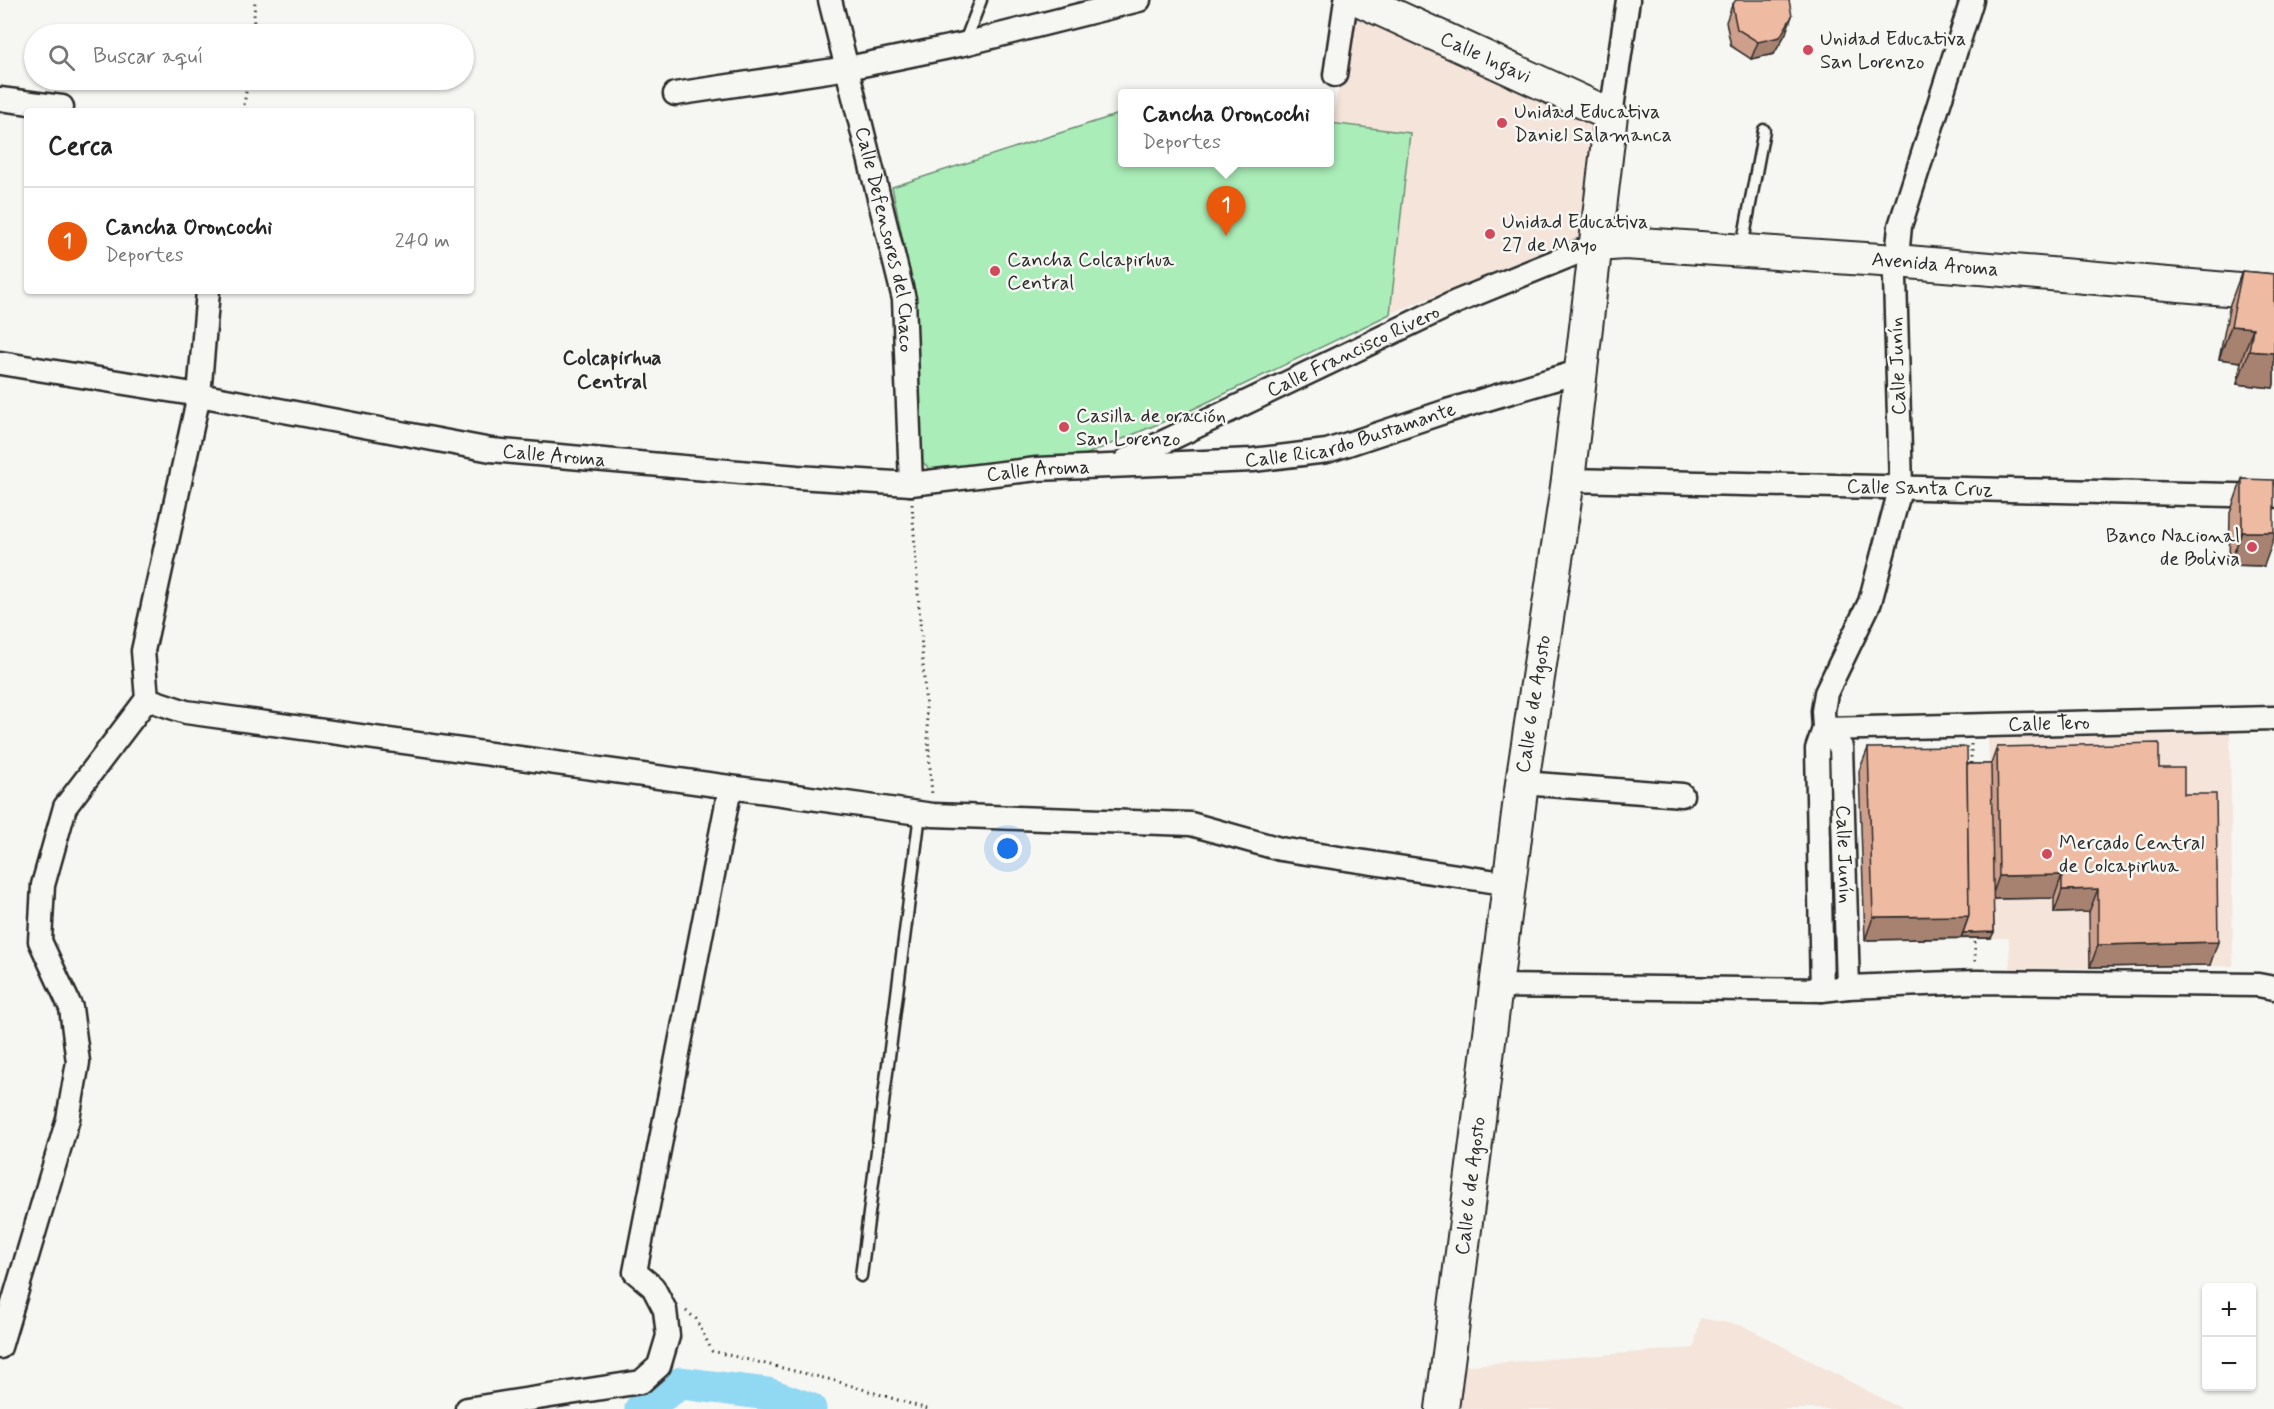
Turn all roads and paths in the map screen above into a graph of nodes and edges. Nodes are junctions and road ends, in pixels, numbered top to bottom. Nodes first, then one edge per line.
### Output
1 (255, 0) edge
2 (830, 0) edge
3 (981, 0) edge
4 (1139, 0) edge
5 (1346, 0) edge
6 (1360, 0) edge
7 (1628, 0) edge
8 (1972, 0) edge
9 (254, 24) edge
10 (964, 44) junction
11 (848, 68) junction
12 (1335, 75) dead end
13 (246, 90) edge
14 (675, 94) dead end
15 (0, 99) edge
16 (62, 107) dead end
17 (243, 108) edge
18 (1611, 115) junction
19 (1764, 130) dead end
20 (1596, 245) junction
21 (1741, 250) junction
22 (1896, 261) junction
23 (2274, 293) edge
24 (208, 294) edge
25 (0, 363) edge
26 (1581, 371) junction
27 (199, 395) junction
28 (1113, 465) junction
29 (1568, 480) junction
30 (911, 484) junction
31 (1901, 486) junction
32 (2274, 496) edge
33 (147, 699) junction
34 (2274, 718) edge
35 (1971, 725) junction
36 (1824, 729) junction
37 (1971, 772) edge
38 (1522, 783) junction
39 (730, 788) junction
40 (1682, 795) dead end
41 (926, 815) junction
42 (1510, 884) junction
43 (1975, 936) edge
44 (1976, 982) junction
45 (1497, 986) junction
46 (1848, 987) junction
47 (2274, 988) edge
48 (1822, 990) junction
49 (861, 1276) dead end
50 (653, 1287) junction
51 (0, 1347) edge
52 (466, 1409) edge
53 (927, 1409) edge
54 (1442, 1409) edge

1 - 9 path
2 - 11 street, Calle Defensores del Chaco
3 - 10 lane
4 - 10 street
5 - 12 street
6 - 18 main road, Calle Ingavi
7 - 18 street, Calle 6 de Agosto
8 - 22 street, Calle Junín
10 - 11 street
11 - 14 street
11 - 30 street, Calle Defensores del Chaco
13 - 17 path
15 - 16 street
18 - 20 main road, Calle 6 de Agosto
19 - 21 lane
20 - 21 main road, Avenida Aroma
20 - 26 main road, Calle 6 de Agosto
20 - 28 street, Calle Francisco Rivero
21 - 22 main road, Avenida Aroma
22 - 23 main road, Avenida Aroma
22 - 31 street, Calle Junín
24 - 27 street
25 - 27 street, Calle Aroma
26 - 28 street, Calle Ricardo Bustamante
26 - 29 main road, Calle 6 de Agosto
27 - 30 street, Calle Aroma
27 - 33 street
28 - 30 street, Calle Aroma
29 - 31 street, Calle Santa Cruz
29 - 38 main road, Calle 6 de Agosto
30 - 41 path
31 - 32 street, Calle Santa Cruz
31 - 36 street, Calle Junín
33 - 39 street
33 - 51 street
34 - 35 street, Calle Tero
35 - 36 street, Calle Tero
35 - 37 path
36 - 46 street, Calle Junín
36 - 48 street, Calle Junín
38 - 40 street
38 - 42 main road, Calle 6 de Agosto
39 - 41 street
39 - 50 street
41 - 42 street
41 - 49 lane
42 - 45 main road, Calle 6 de Agosto
43 - 44 path
44 - 46 street
44 - 47 street
45 - 48 street
45 - 54 main road, Calle 6 de Agosto
46 - 48 street
50 - 52 street
50 - 53 path

